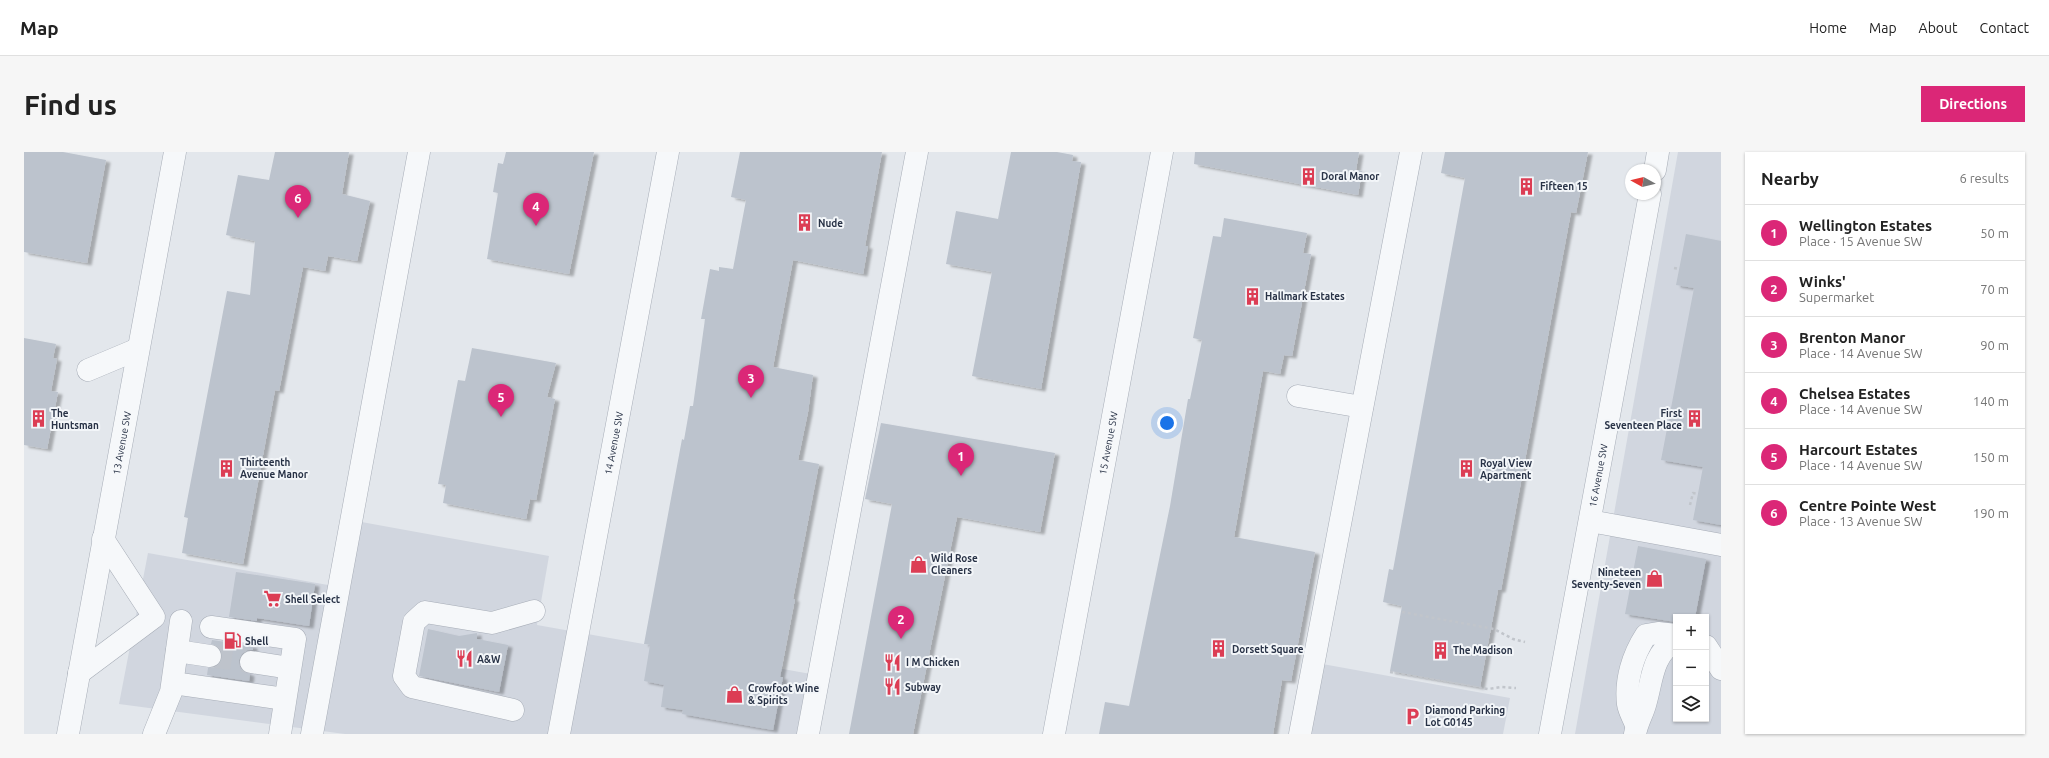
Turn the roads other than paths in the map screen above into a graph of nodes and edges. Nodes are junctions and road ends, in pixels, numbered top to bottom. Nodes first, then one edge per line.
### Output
1 (175, 152) edge
2 (419, 152) edge
3 (668, 152) edge
4 (917, 152) edge
5 (1162, 152) edge
6 (1411, 152) edge
7 (1658, 152) edge
8 (1656, 164) edge
9 (1649, 200) edge
10 (138, 349) junction
11 (88, 370) dead end
12 (1298, 396) dead end
13 (1362, 407) junction
14 (1590, 521) junction
15 (103, 540) junction
16 (1721, 545) edge
17 (534, 612) dead end
18 (181, 621) dead end
19 (211, 626) dead end
20 (1673, 636) edge
21 (1673, 642) edge
22 (1709, 650) edge
23 (177, 651) junction
24 (210, 656) tunnel mouth
25 (251, 662) tunnel mouth
26 (290, 668) junction
27 (1721, 669) edge
28 (79, 673) junction
29 (173, 682) junction
30 (286, 699) junction
31 (513, 710) dead end
32 (1636, 730) edge
33 (68, 734) edge
34 (154, 734) edge
35 (280, 734) edge
36 (312, 734) edge
37 (559, 734) edge
38 (808, 734) edge
39 (1054, 734) edge
40 (1300, 734) edge
41 (1550, 734) edge

1 - 10 street, 13 Avenue SW
2 - 36 street
3 - 37 street, 14 Avenue SW
4 - 38 street
5 - 39 street, 15 Avenue SW
6 - 13 street
7 - 8 street
9 - 14 street, 16 Avenue SW
10 - 11 street
10 - 15 street, 13 Avenue SW
12 - 13 street
13 - 40 street
14 - 16 street
14 - 41 street, 16 Avenue SW
15 - 28 street, 13 Avenue SW
15 - 28 street
17 - 31 street
18 - 23 street
19 - 26 street
20 - 32 street
21 - 32 street
22 - 27 street
23 - 24 street
23 - 29 street
25 - 26 street
26 - 30 street
28 - 33 street, 13 Avenue SW
29 - 30 street
29 - 34 street
30 - 35 street

